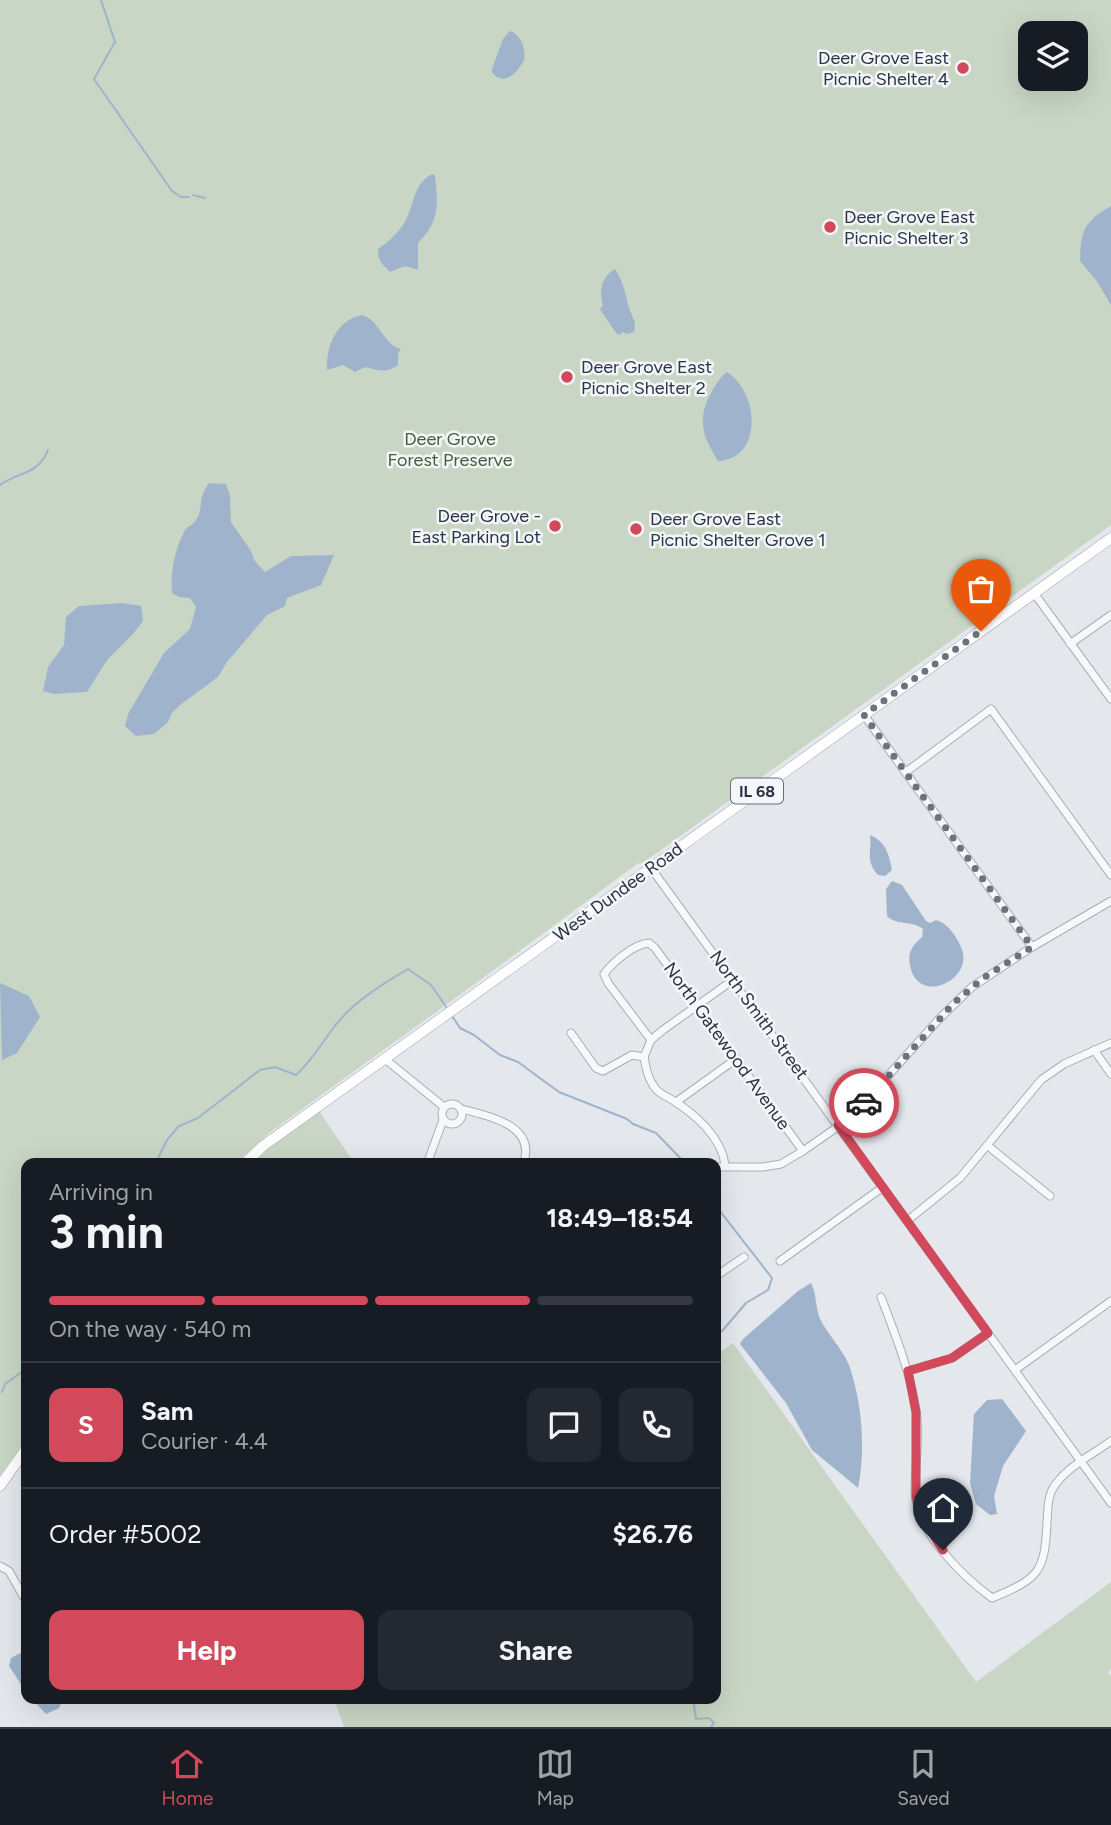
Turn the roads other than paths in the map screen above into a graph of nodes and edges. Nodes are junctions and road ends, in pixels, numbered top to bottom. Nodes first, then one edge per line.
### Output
1 (1111, 538) edge
2 (1034, 593) junction
3 (1111, 615) edge
4 (1070, 644) junction
5 (1111, 699) edge
6 (864, 715) junction
7 (906, 772) junction
8 (651, 868) junction
9 (1111, 875) edge
10 (1111, 901) edge
11 (1032, 947) junction
12 (733, 980) junction
13 (699, 1006) junction
14 (571, 1033) dead end
15 (651, 1040) junction
16 (1111, 1043) edge
17 (1094, 1050) junction
18 (644, 1057) junction
19 (385, 1059) junction
20 (736, 1059) junction
21 (1111, 1074) edge
22 (676, 1102) junction
23 (444, 1107) junction
24 (461, 1110) junction
25 (443, 1120) junction
26 (838, 1125) junction
27 (988, 1146) junction
28 (803, 1151) junction
29 (250, 1158) edge
30 (429, 1158) edge
31 (525, 1158) edge
32 (725, 1165) junction
33 (721, 1166) edge
34 (883, 1187) junction
35 (1050, 1196) dead end
36 (907, 1222) junction
37 (744, 1257) dead end
38 (780, 1261) dead end
39 (721, 1273) edge
40 (881, 1297) dead end
41 (1111, 1301) edge
42 (988, 1333) junction
43 (1015, 1370) junction
44 (908, 1371) junction
45 (1111, 1441) edge
46 (21, 1456) edge
47 (1081, 1462) junction
48 (0, 1486) edge
49 (1111, 1503) edge
50 (0, 1566) edge
51 (21, 1592) edge

1 - 2 main road, IL 68
2 - 4 street
2 - 6 main road, West Dundee Road / IL 68
3 - 4 street
4 - 5 street
6 - 7 street
6 - 8 main road, West Dundee Road / IL 68
7 - 9 street
7 - 11 street
8 - 12 street, North Smith Street
8 - 19 main road, West Dundee Road / IL 68
10 - 11 street
11 - 26 street
12 - 13 street
12 - 26 street, North Smith Street
13 - 15 street
13 - 15 street, North Gatewood Avenue
13 - 20 street, North Gatewood Avenue
14 - 18 street
15 - 18 street
16 - 17 street
17 - 21 street
17 - 27 street
18 - 22 street
19 - 23 street
19 - 29 main road, West Dundee Road / IL 68
20 - 22 street
20 - 28 street, North Gatewood Avenue
22 - 32 street
23 - 24 street
23 - 25 street
24 - 25 street
24 - 31 street
25 - 30 street
26 - 28 street
26 - 34 street, North Smith Street
27 - 35 street
27 - 36 street
28 - 32 street
32 - 33 street
34 - 36 street, North Smith Street
34 - 38 street
36 - 42 street, North Smith Street
37 - 39 street
40 - 44 street
41 - 43 street
42 - 43 street, North Smith Street
42 - 44 street
43 - 47 street, North Smith Street
44 - 47 street
45 - 47 street
46 - 48 main road
47 - 49 street, North Smith Street
50 - 51 street

